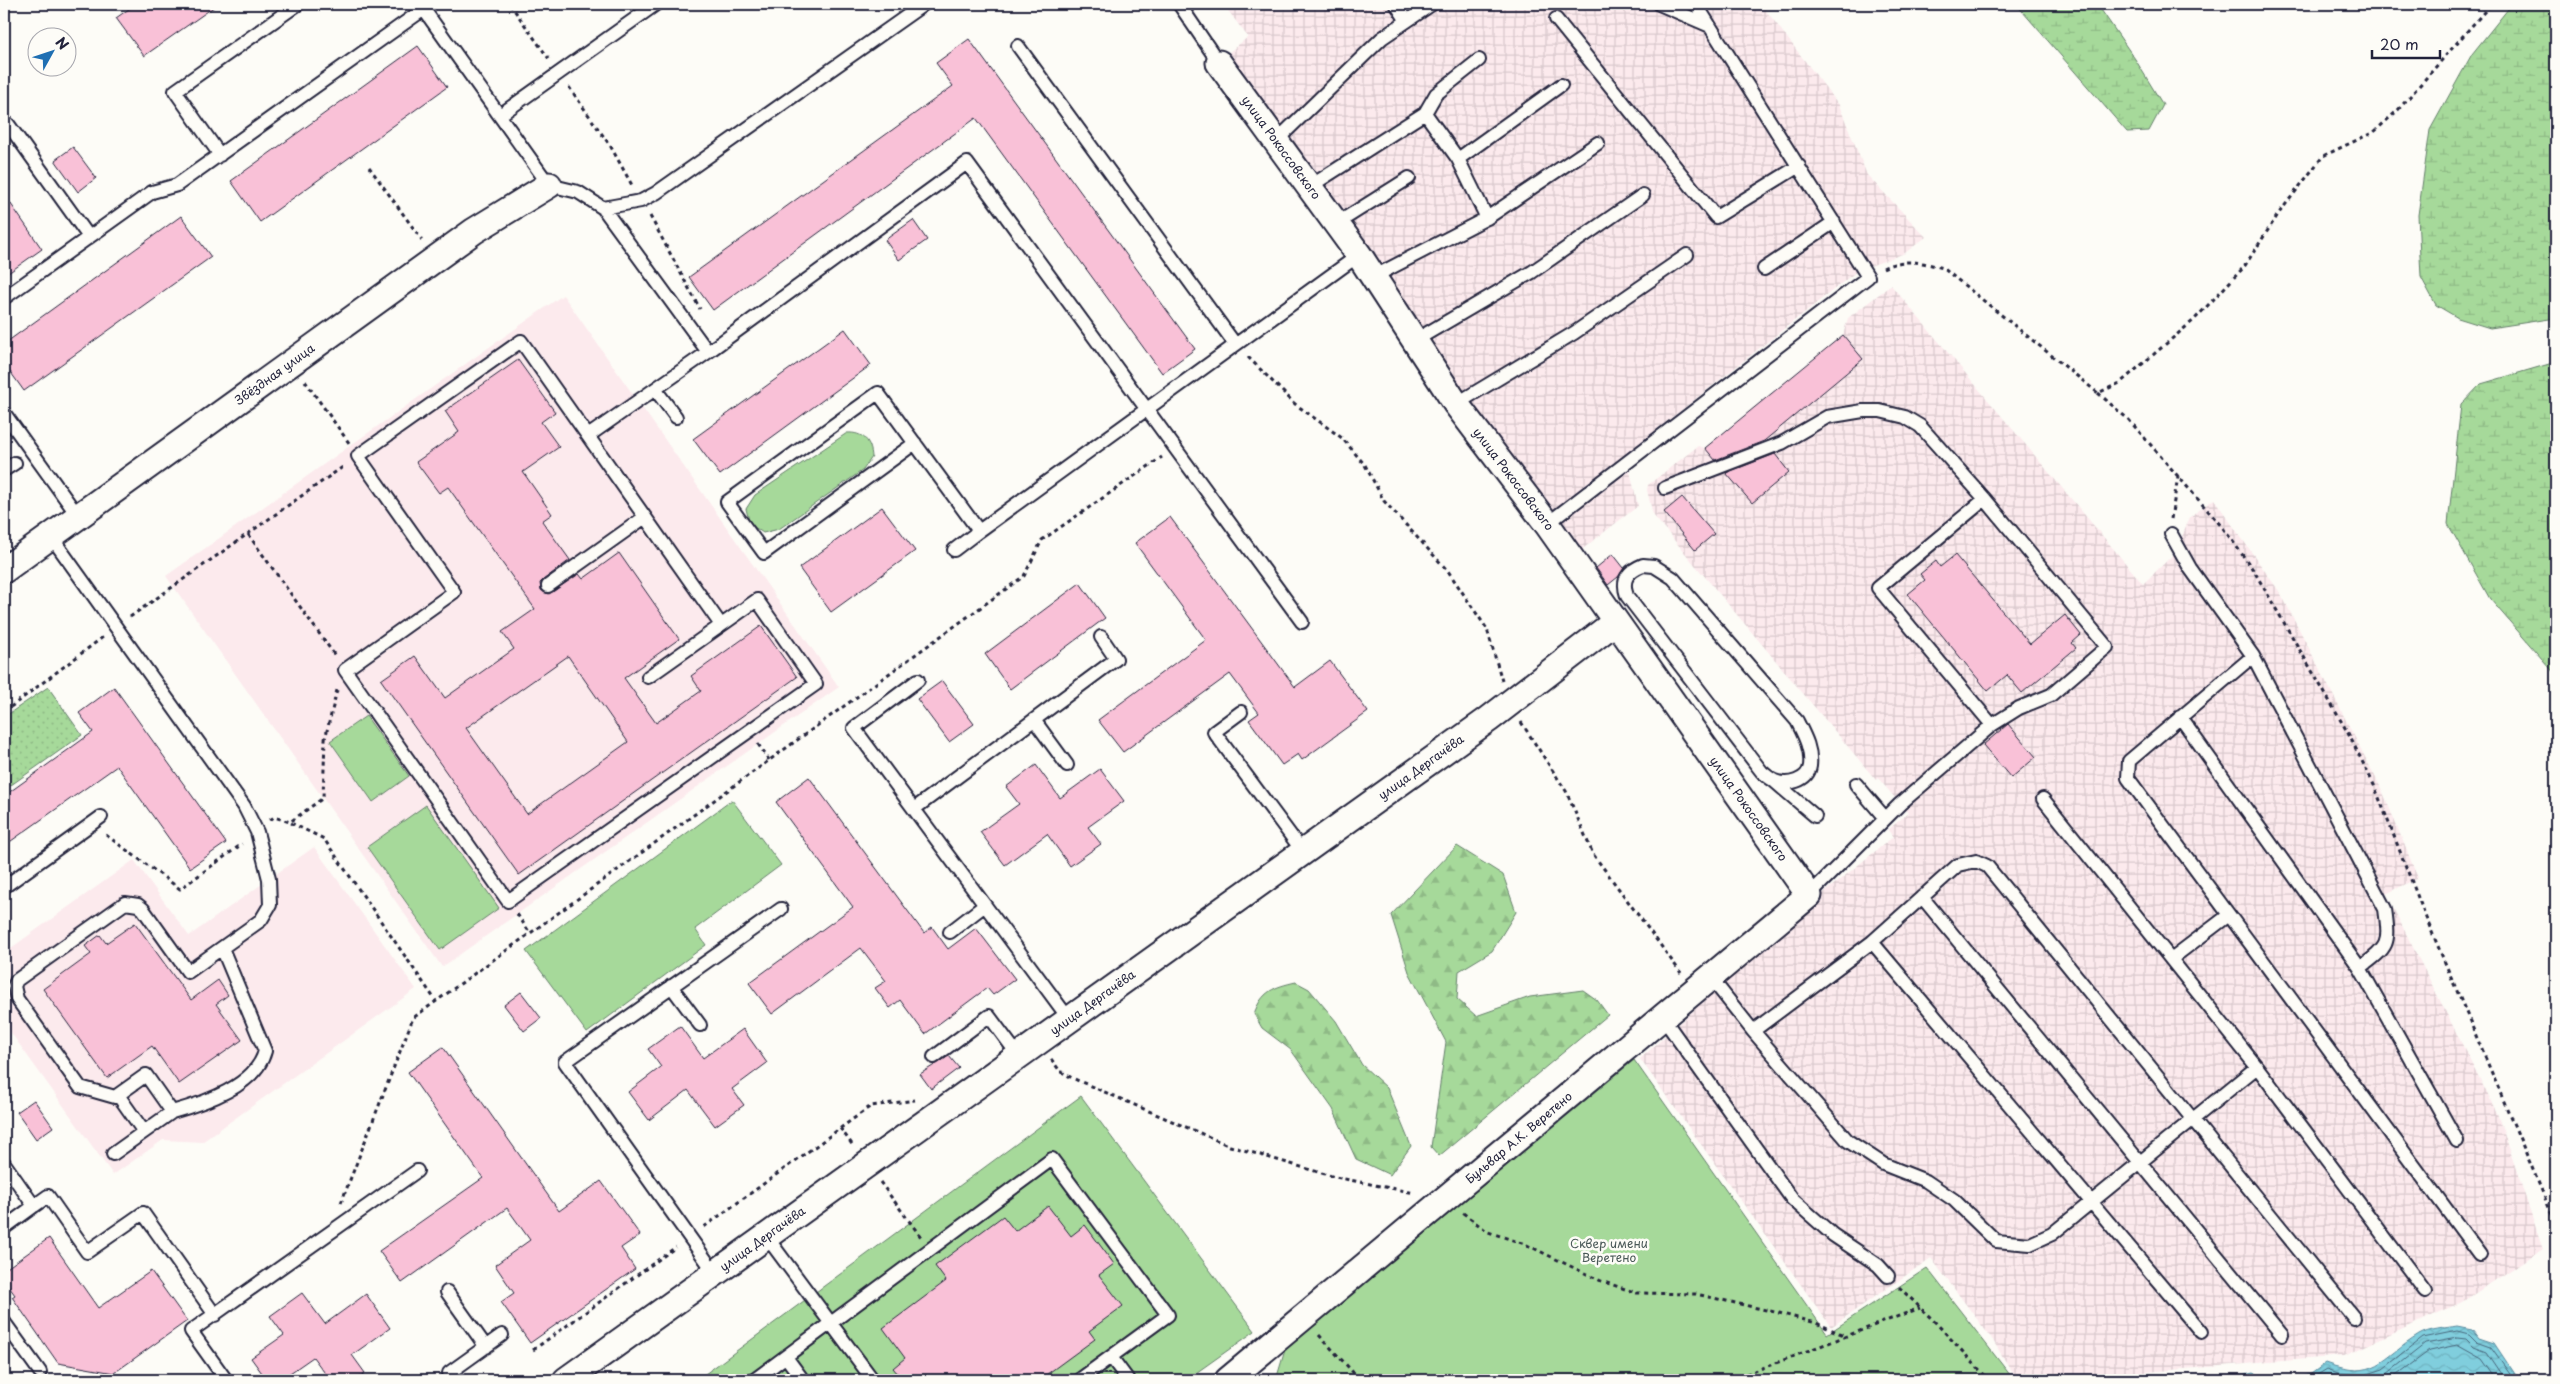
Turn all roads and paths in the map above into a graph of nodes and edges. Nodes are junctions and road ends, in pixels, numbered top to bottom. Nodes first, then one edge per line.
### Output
1 (298, 4) edge
2 (510, 4) edge
3 (656, 4) edge
4 (924, 4) edge
5 (1179, 4) edge
6 (1396, 4) edge
7 (1432, 4) edge
8 (1659, 4) edge
9 (1696, 4) edge
10 (2491, 4) edge
11 (422, 7) edge
12 (1556, 19) dead end
13 (1407, 21) junction
14 (1710, 26) junction
15 (1018, 46) dead end
16 (1479, 60) dead end
17 (1219, 63) joint
18 (559, 73) junction
19 (1560, 85) dead end
20 (1425, 113) junction
21 (500, 115) junction
22 (4, 127) edge
23 (1276, 141) junction
24 (1598, 143) dead end
25 (220, 155) junction
26 (1458, 159) junction
27 (1799, 166) junction
28 (370, 167) dead end
29 (1408, 178) dead end
30 (549, 184) junction
31 (1309, 187) junction
32 (1643, 195) dead end
33 (641, 201) junction
34 (603, 208) junction
35 (1487, 218) junction
36 (1834, 222) junction
37 (1336, 224) junction
38 (89, 237) junction
39 (1359, 255) junction
40 (1688, 255) dead end
41 (436, 259) junction
42 (1764, 269) dead end
43 (1373, 277) junction
44 (1868, 277) junction
45 (4, 298) edge
46 (1414, 341) junction
47 (1235, 344) junction
48 (704, 347) junction
49 (292, 363) junction
50 (655, 389) junction
51 (2098, 393) junction
52 (1456, 404) junction
53 (1146, 409) junction
54 (4, 413) edge
55 (676, 417) dead end
56 (588, 436) junction
57 (915, 443) junction
58 (1175, 448) junction
59 (358, 456) junction
60 (15, 463) dead end
61 (4, 470) edge
62 (2178, 476) junction
63 (1665, 488) dead end
64 (1984, 499) junction
65 (78, 516) junction
66 (645, 517) junction
67 (1547, 524) junction
68 (979, 531) junction
69 (248, 534) junction
70 (2171, 534) joint
71 (50, 535) junction
72 (954, 550) dead end
73 (4, 570) edge
74 (548, 586) dead end
75 (1616, 609) junction
76 (1302, 622) dead end
77 (721, 625) junction
78 (116, 627) junction
79 (1101, 637) dead end
80 (2253, 656) junction
81 (344, 670) junction
82 (648, 677) dead end
83 (918, 680) dead end
84 (1509, 704) junction
85 (4, 712) edge
86 (1241, 712) dead end
87 (2180, 717) junction
88 (1034, 720) junction
89 (1992, 725) junction
90 (1067, 766) dead end
91 (1774, 781) junction
92 (1856, 784) dead end
93 (2043, 799) dead end
94 (914, 809) junction
95 (1815, 816) dead end
96 (101, 817) dead end
97 (1886, 818) junction
98 (290, 822) dead end
99 (1303, 852) junction
100 (4, 887) edge
101 (1809, 895) junction
102 (1922, 897) junction
103 (508, 901) junction
104 (985, 905) junction
105 (781, 909) dead end
106 (2229, 915) junction
107 (950, 932) dead end
108 (530, 933) junction
109 (1872, 942) junction
110 (222, 948) junction
111 (2171, 959) junction
112 (2360, 968) junction
113 (1703, 985) junction
114 (671, 986) junction
115 (436, 1001) junction
116 (1663, 1018) junction
117 (1069, 1019) junction
118 (700, 1025) dead end
119 (1752, 1031) junction
120 (1018, 1054) junction
121 (934, 1057) dead end
122 (2257, 1067) junction
123 (118, 1095) junction
124 (924, 1099) dead end
125 (172, 1112) junction
126 (2192, 1119) junction
127 (840, 1128) junction
128 (144, 1132) junction
129 (2457, 1141) dead end
130 (113, 1154) dead end
131 (2140, 1162) junction
132 (4, 1163) edge
133 (866, 1164) junction
134 (417, 1171) dead end
135 (2090, 1202) junction
136 (34, 1206) junction
137 (2556, 1224) edge
138 (4, 1228) edge
139 (330, 1233) junction
140 (766, 1236) junction
141 (690, 1237) junction
142 (930, 1249) junction
143 (2480, 1255) dead end
144 (715, 1273) junction
145 (1888, 1276) joint
146 (2425, 1291) dead end
147 (448, 1292) dead end
148 (1920, 1308) junction
149 (215, 1314) junction
150 (2354, 1318) dead end
151 (1301, 1320) junction
152 (4, 1322) edge
153 (831, 1323) junction
154 (2200, 1332) dead end
155 (502, 1335) dead end
156 (2282, 1335) dead end
157 (486, 1347) junction
158 (533, 1350) dead end
159 (786, 1357) junction
160 (1111, 1357) junction
161 (40, 1372) dead end
162 (226, 1380) edge
163 (455, 1380) edge
164 (566, 1380) edge
165 (754, 1380) edge
166 (803, 1380) edge
167 (873, 1380) edge
168 (1079, 1380) edge
169 (1128, 1380) edge
170 (1228, 1380) edge
171 (1360, 1380) edge
172 (1731, 1380) edge
173 (1989, 1380) edge

1 - 25 lane
2 - 18 path
3 - 18 lane
4 - 33 lane
5 - 17 lane
6 - 13 lane
7 - 13 lane
8 - 14 lane
9 - 14 lane
10 - 51 path
11 - 21 lane
11 - 25 lane
12 - 27 lane
13 - 23 lane
14 - 27 lane
15 - 47 lane
16 - 20 lane
17 - 23 street, улица Рокоссовского
18 - 21 lane
18 - 33 path
19 - 26 lane
20 - 26 lane
20 - 31 lane
21 - 30 lane
22 - 38 lane
23 - 31 street, улица Рокоссовского
24 - 35 lane
25 - 38 lane
26 - 35 lane
27 - 36 lane
28 - 41 path
29 - 37 lane
30 - 34 lane
30 - 41 street, Звёздная улица
31 - 37 street, улица Рокоссовского
32 - 46 lane
33 - 34 lane
33 - 48 path
34 - 48 lane
35 - 43 lane
36 - 42 lane
36 - 44 lane
37 - 39 street, улица Рокоссовского
38 - 45 lane
39 - 43 street, улица Рокоссовского
39 - 47 lane
40 - 52 lane
41 - 49 street, Звёздная улица
43 - 46 street, улица Рокоссовского
44 - 51 path
44 - 67 lane
46 - 52 street, улица Рокоссовского
47 - 53 lane
47 - 84 path
48 - 50 lane
48 - 53 lane
49 - 59 path
49 - 65 street, Звёздная улица
50 - 55 lane
50 - 56 lane
51 - 62 path
52 - 67 street, улица Рокоссовского
53 - 58 lane
53 - 68 lane
54 - 65 lane
56 - 59 lane
56 - 66 lane
57 - 57 lane
57 - 68 lane
58 - 76 lane
58 - 108 path
59 - 69 path
59 - 81 lane
60 - 61 lane
62 - 70 path
62 - 137 path
63 - 64 lane
64 - 89 lane
64 - 89 lane
65 - 71 street, Звёздная улица
66 - 74 lane
66 - 77 lane
67 - 75 street, улица Рокоссовского
68 - 72 lane
69 - 78 path
69 - 81 path
70 - 80 lane
71 - 73 street, Звёздная улица
71 - 78 lane
75 - 84 street, улица Дергачёва
75 - 91 lane
75 - 91 lane
75 - 101 street, улица Рокоссовского
77 - 82 lane
77 - 103 lane
78 - 85 path
78 - 110 lane
79 - 88 lane
80 - 87 lane
80 - 112 lane
81 - 103 lane
83 - 94 lane
84 - 99 street, улица Дергачёва
84 - 113 path
86 - 99 lane
87 - 106 lane
87 - 112 lane
88 - 90 lane
88 - 94 lane
89 - 97 lane
91 - 95 lane
92 - 97 lane
93 - 111 lane
94 - 104 lane
96 - 100 lane
97 - 101 lane
98 - 115 path
99 - 117 street, улица Дергачёва
101 - 113 street, Бульвар А.К. Веретено
102 - 109 lane
102 - 126 lane
102 - 131 lane
103 - 108 path
104 - 107 lane
104 - 117 lane
105 - 114 lane
106 - 111 lane
106 - 143 lane
108 - 115 path
109 - 119 lane
109 - 135 lane
110 - 123 lane
110 - 125 lane
111 - 122 lane
112 - 129 lane
113 - 116 street, Бульвар А.К. Веретено
113 - 119 lane
114 - 118 lane
114 - 141 lane
115 - 139 path
116 - 145 lane
116 - 151 street, Бульвар А.К. Веретено
117 - 120 street, улица Дергачёва
119 - 135 lane
120 - 121 lane
120 - 133 street, улица Дергачёва
122 - 126 lane
122 - 146 lane
123 - 125 lane
123 - 128 lane
124 - 127 path
125 - 128 lane
126 - 131 lane
126 - 150 lane
127 - 133 path
127 - 141 path
128 - 130 lane
131 - 135 lane
131 - 156 lane
132 - 136 lane
133 - 140 street, улица Дергачёва
133 - 142 path
134 - 139 lane
135 - 154 lane
136 - 138 lane
136 - 149 lane
139 - 149 lane
140 - 144 street, улица Дергачёва
140 - 153 lane
141 - 144 lane
141 - 158 path
142 - 153 lane
142 - 160 lane
144 - 164 street, улица Дергачёва
145 - 148 path
147 - 157 lane
148 - 172 path
148 - 173 path
149 - 162 lane
151 - 170 street, Бульвар А.К. Веретено
151 - 171 path
152 - 161 lane
153 - 159 lane
153 - 167 lane
155 - 157 lane
157 - 163 lane
159 - 165 lane
159 - 166 lane
160 - 168 lane
160 - 169 lane

